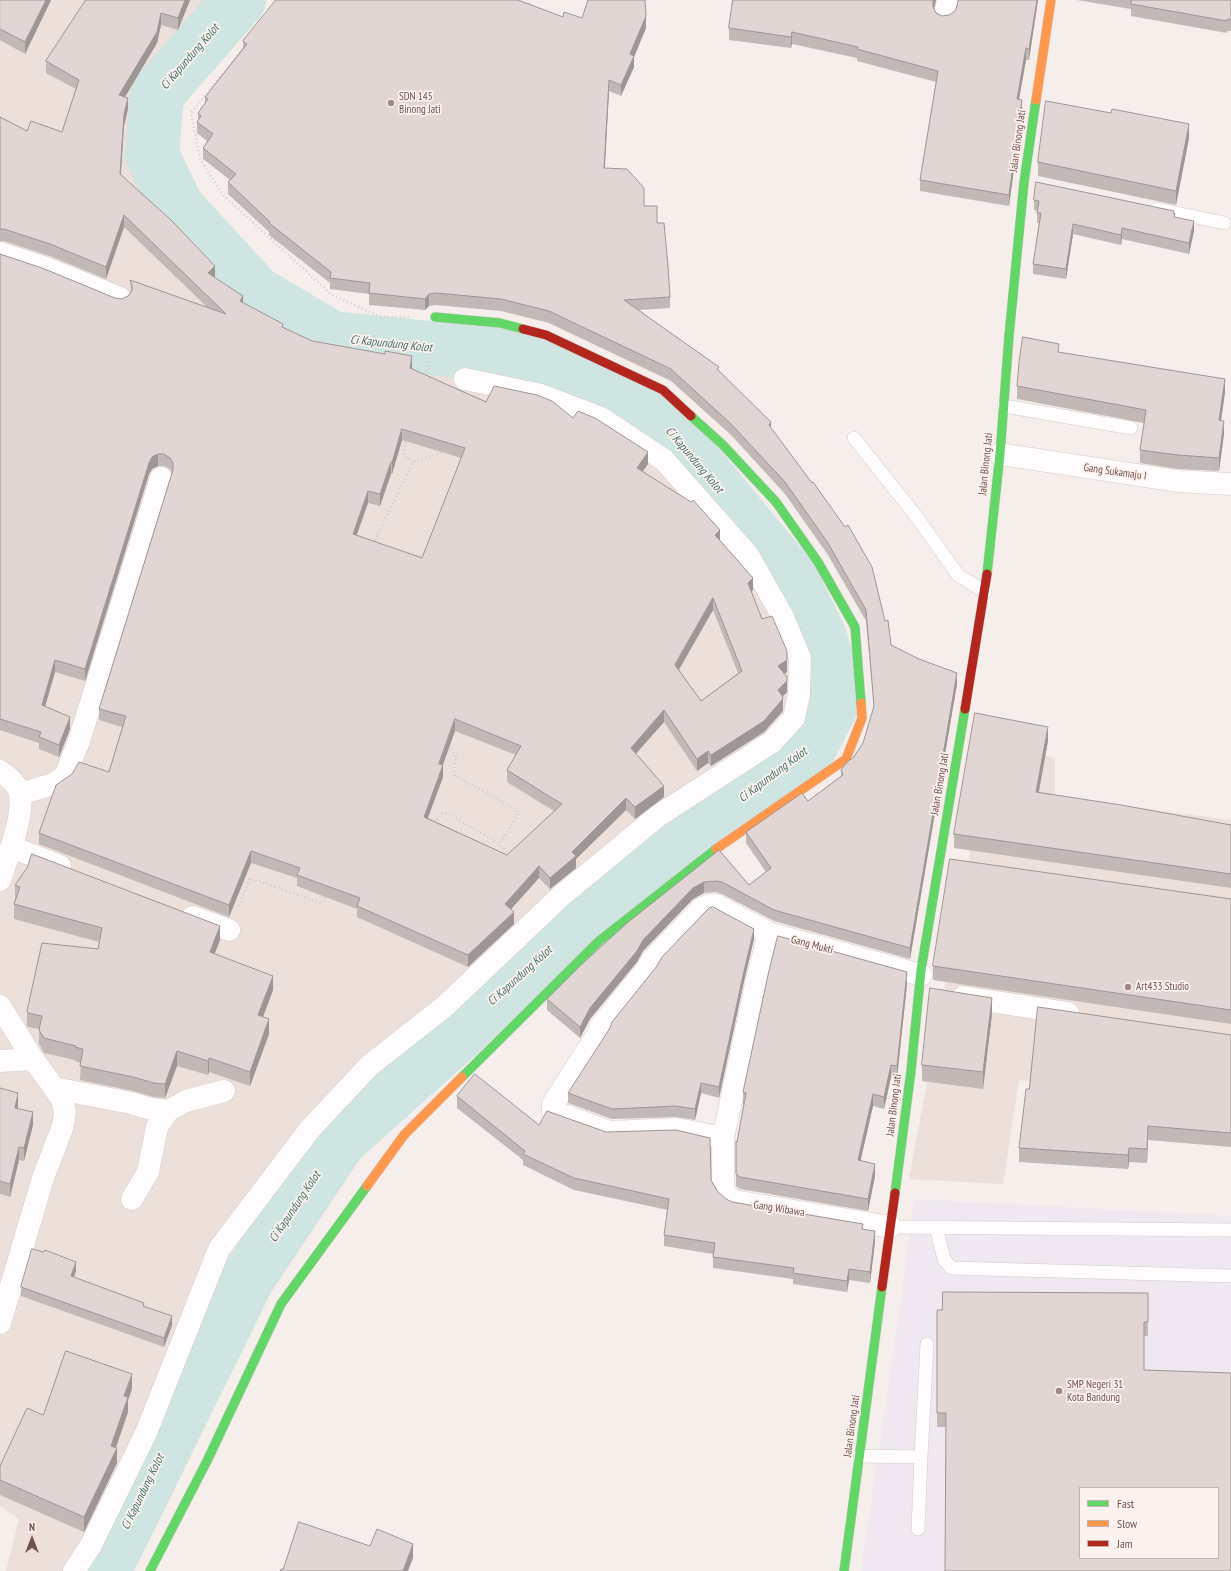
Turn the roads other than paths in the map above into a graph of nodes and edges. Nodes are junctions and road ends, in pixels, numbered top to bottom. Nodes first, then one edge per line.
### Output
1 (1051, 0) edge
2 (1024, 182) junction
3 (1037, 184) edge
4 (1141, 206) edge
5 (1224, 223) dead end
6 (0, 253) edge
7 (120, 298) edge
8 (436, 317) road end
9 (465, 379) dead end
10 (1004, 406) junction
11 (1131, 428) dead end
12 (854, 438) dead end
13 (1000, 454) junction
14 (161, 478) dead end
15 (1231, 484) edge
16 (985, 592) junction
17 (0, 772) edge
18 (20, 794) junction
19 (11, 847) junction
20 (76, 872) edge
21 (0, 880) edge
22 (178, 911) edge
23 (229, 930) road end
24 (769, 933) junction
25 (930, 988) junction
26 (0, 1006) edge
27 (1091, 1016) edge
28 (33, 1059) junction
29 (0, 1061) edge
30 (54, 1088) junction
31 (224, 1091) dead end
32 (168, 1111) junction
33 (723, 1138) junction
34 (132, 1199) dead end
35 (890, 1227) junction
36 (936, 1227) junction
37 (1231, 1230) edge
38 (1231, 1276) edge
39 (7, 1277) edge
40 (0, 1323) edge
41 (926, 1344) dead end
42 (860, 1456) junction
43 (920, 1457) junction
44 (918, 1529) dead end
45 (74, 1571) edge
46 (150, 1571) edge
47 (844, 1571) edge

1 - 2 street, Jalan Binong Jati
2 - 3 lane
2 - 10 street, Jalan Binong Jati
4 - 5 lane
6 - 7 street
8 - 46 street
9 - 45 street
10 - 11 lane
10 - 13 street, Jalan Binong Jati
12 - 16 lane
13 - 15 street, Gang Sukamaju I
13 - 16 street, Jalan Binong Jati
14 - 18 street
16 - 25 street, Jalan Binong Jati
17 - 18 street
18 - 19 street
19 - 20 street
19 - 21 street
22 - 23 street
24 - 25 street, Gang Mukti
24 - 33 street, Gang Wibawa
24 - 33 street, Gang Mukti
25 - 27 street, Gang Mukti
25 - 35 street, Jalan Binong Jati
26 - 28 street
28 - 29 street
28 - 30 street
30 - 32 street
30 - 39 street
31 - 32 street
32 - 34 street
33 - 35 street, Gang Wibawa
35 - 36 lane
35 - 42 street, Jalan Binong Jati
36 - 37 lane
36 - 38 lane
39 - 40 street
41 - 43 lane
42 - 43 lane
42 - 47 street, Jalan Binong Jati
43 - 44 lane

